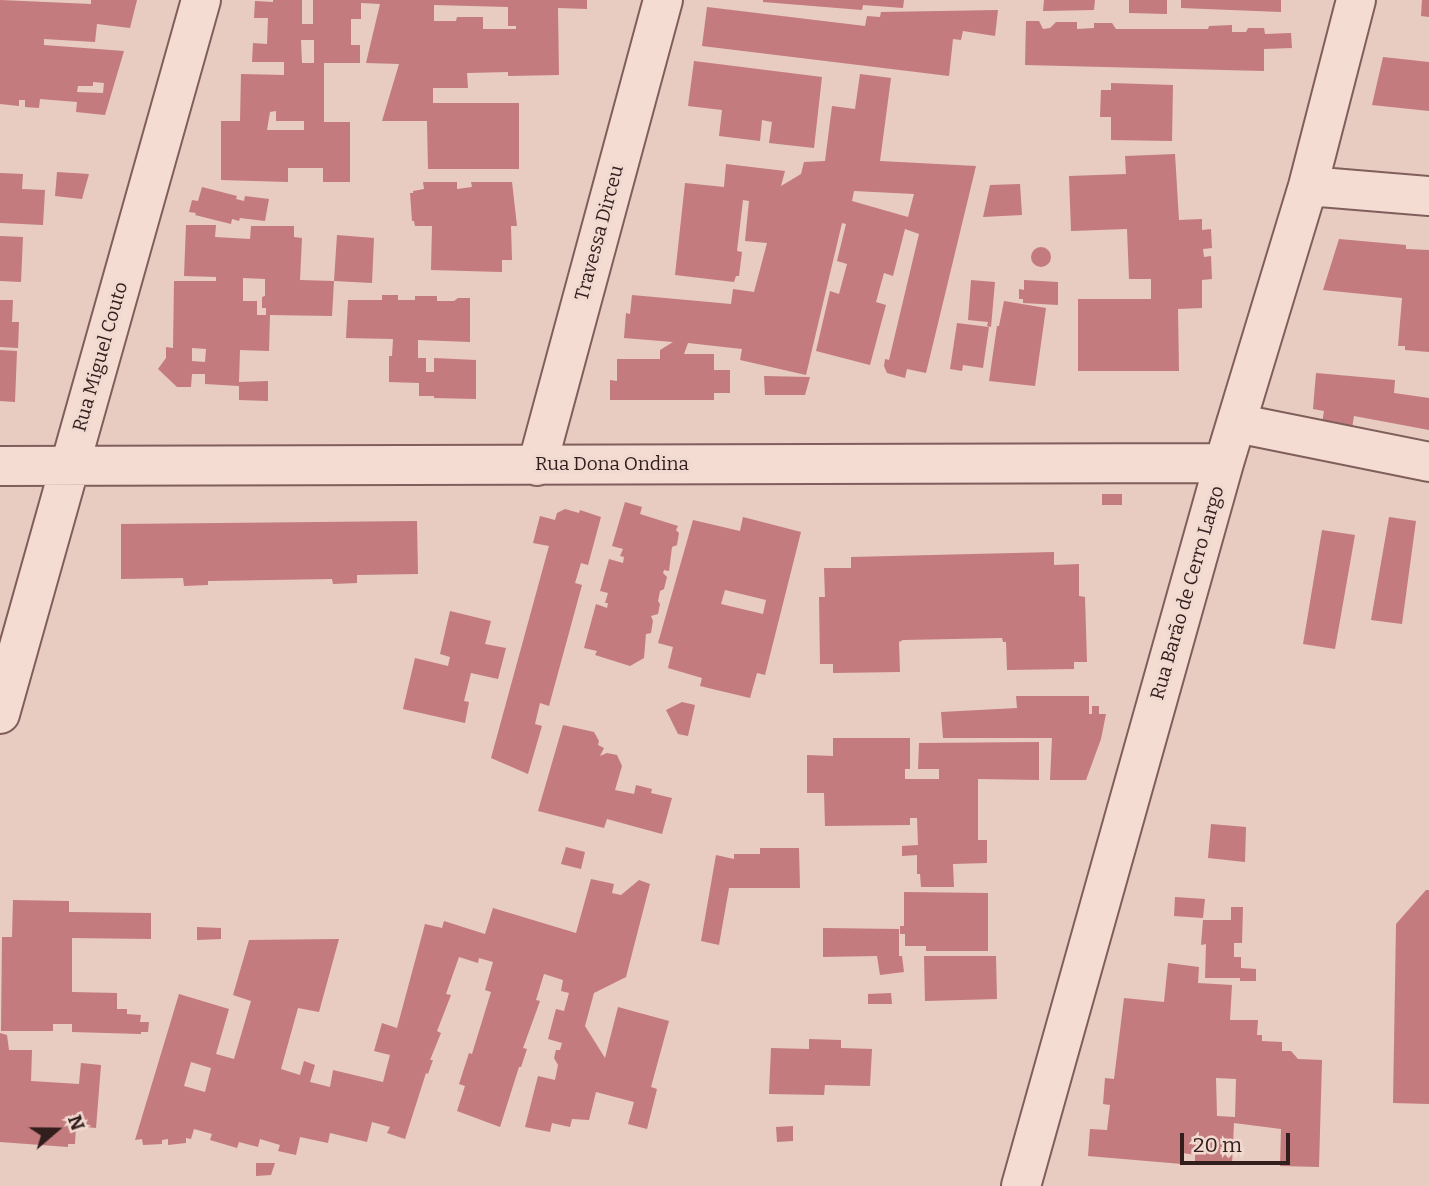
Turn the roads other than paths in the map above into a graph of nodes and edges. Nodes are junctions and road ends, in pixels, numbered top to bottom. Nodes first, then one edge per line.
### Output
1 (201, 0) edge
2 (663, 0) edge
3 (1356, 0) edge
4 (1308, 186) junction
5 (1429, 196) edge
6 (1236, 423) junction
7 (1429, 462) edge
8 (1224, 463) junction
9 (0, 466) edge
10 (537, 466) junction
11 (69, 467) junction
12 (0, 714) edge
13 (1021, 1186) edge

1 - 11 street, Rua Miguel Couto
2 - 10 street, Travessa Dirceu
3 - 4 street, Rua Barão de Cerro Largo
4 - 5 street
4 - 6 street, Rua Barão de Cerro Largo
6 - 7 street
6 - 8 street, Rua Barão de Cerro Largo
8 - 10 street, Rua Dona Ondina
8 - 13 street, Rua Barão de Cerro Largo
9 - 11 street, Rua Dona Ondina
10 - 11 street, Rua Dona Ondina
11 - 12 street, Rua Miguel Couto

